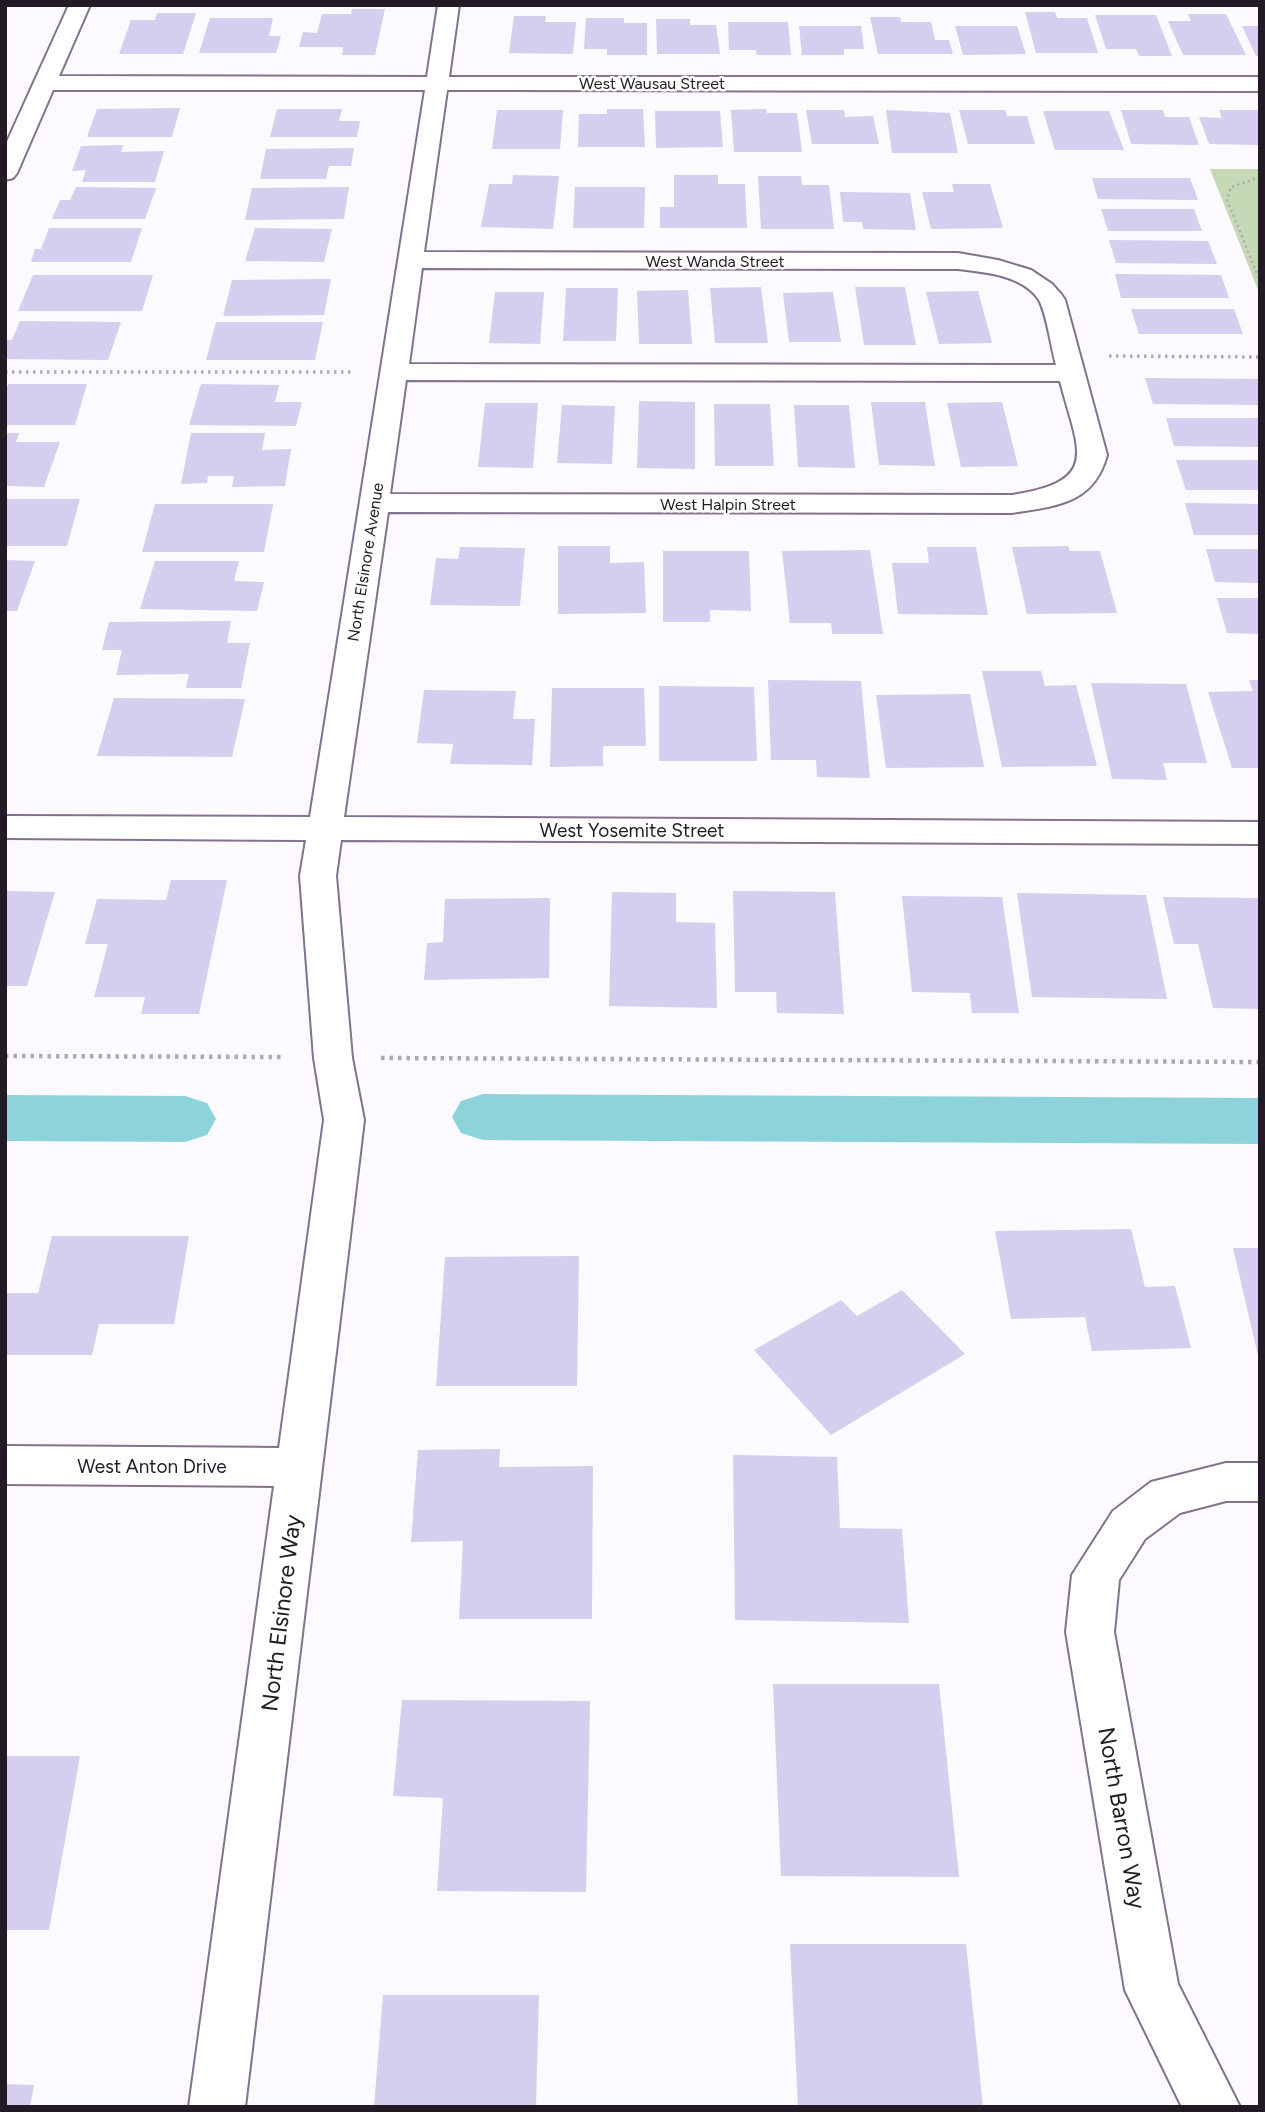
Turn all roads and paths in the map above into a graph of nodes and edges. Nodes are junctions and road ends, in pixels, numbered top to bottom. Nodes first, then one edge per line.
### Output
1 (80, 5) edge
2 (449, 5) edge
3 (45, 83) junction
4 (438, 83) junction
5 (1260, 84) edge
6 (5, 173) edge
7 (1260, 177) edge
8 (411, 260) junction
9 (1260, 281) edge
10 (1260, 356) edge
11 (1069, 364) junction
12 (5, 372) edge
13 (394, 372) junction
14 (374, 503) junction
15 (5, 827) edge
16 (325, 829) junction
17 (1260, 833) edge
18 (5, 1056) edge
19 (333, 1058) junction
20 (1260, 1062) edge
21 (344, 1120) joint
22 (5, 1465) edge
23 (300, 1467) junction
24 (1260, 1482) edge
25 (217, 2107) edge
26 (1212, 2107) edge

1 - 3 street
2 - 4 street, North Elsinore Avenue
3 - 4 street, West Wausau Street
3 - 6 street
4 - 5 street, West Wausau Street
4 - 8 street, North Elsinore Avenue
7 - 9 path
8 - 11 street, West Wanda Street
8 - 13 street, North Elsinore Avenue
10 - 11 path
11 - 13 street
11 - 14 street, West Halpin Street
12 - 13 path
13 - 14 street, North Elsinore Avenue
14 - 16 street, North Elsinore Avenue
15 - 16 street, West Yosemite Street
16 - 17 street, West Yosemite Street
16 - 19 street, North Elsinore Avenue
18 - 19 path
19 - 20 path
19 - 21 street, North Elsinore Avenue
21 - 23 street, North Elsinore Way
22 - 23 street, West Anton Drive
23 - 25 street, North Elsinore Way
24 - 26 street, North Barron Way

